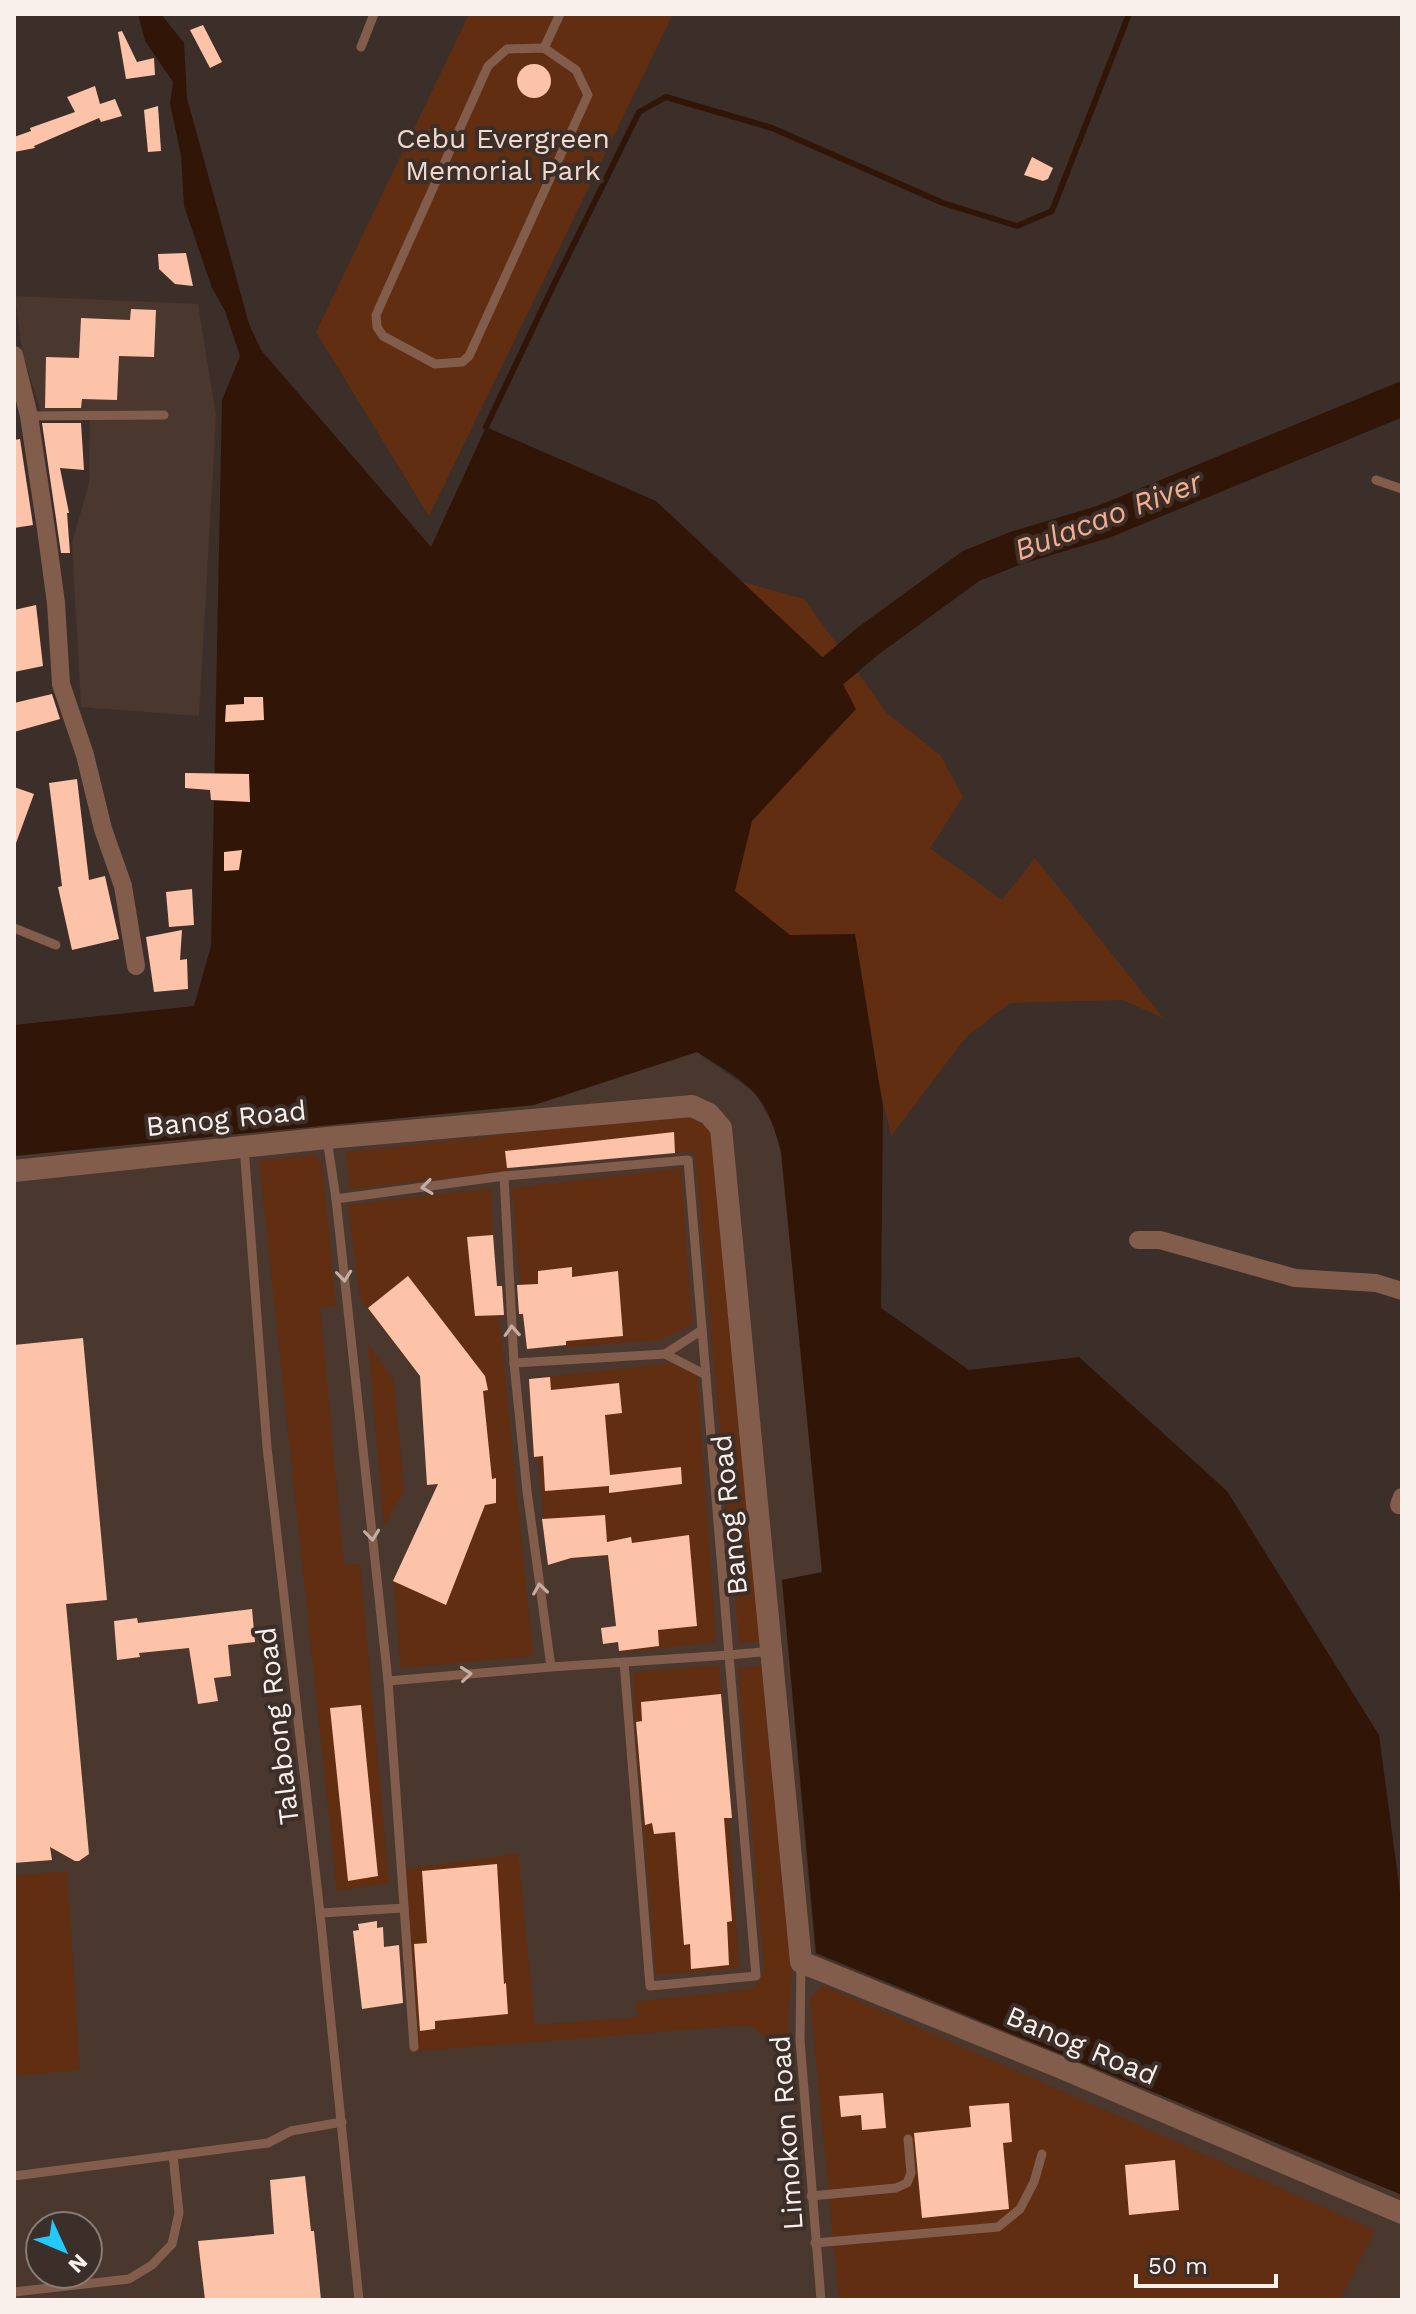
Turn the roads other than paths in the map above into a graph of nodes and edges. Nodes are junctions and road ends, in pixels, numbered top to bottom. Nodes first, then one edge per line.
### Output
1 (374, 14) edge
2 (560, 14) edge
3 (361, 47) dead end
4 (544, 48) junction
5 (14, 355) edge
6 (164, 415) dead end
7 (29, 416) junction
8 (1376, 480) dead end
9 (1402, 489) edge
10 (14, 928) edge
11 (56, 945) dead end
12 (136, 966) dead end
13 (327, 1138) junction
14 (244, 1147) junction
15 (14, 1171) edge
16 (504, 1176) junction
17 (336, 1199) junction
18 (1138, 1240) dead end
19 (1402, 1291) edge
20 (702, 1330) junction
21 (665, 1354) junction
22 (514, 1363) junction
23 (706, 1375) junction
24 (772, 1651) junction
25 (729, 1655) junction
26 (624, 1662) junction
27 (551, 1667) junction
28 (388, 1681) junction
29 (404, 1908) junction
30 (320, 1913) junction
31 (801, 1962) junction
32 (414, 2047) dead end
33 (342, 2122) junction
34 (908, 2139) dead end
35 (1042, 2154) dead end
36 (173, 2155) junction
37 (14, 2176) edge
38 (811, 2196) junction
39 (1402, 2213) edge
40 (815, 2243) junction
41 (14, 2292) edge
42 (359, 2300) edge
43 (821, 2300) edge

1 - 3 lane
2 - 4 lane
4 - 4 lane
5 - 7 street
6 - 7 lane
7 - 12 street
8 - 9 lane
10 - 11 lane
13 - 14 street, Banog Road
13 - 17 lane
13 - 24 street, Banog Road
14 - 15 street, Banog Road
14 - 30 lane, Talabong Road
16 -> 17 lane
16 - 20 lane
22 -> 16 lane
17 -> 28 lane
18 - 19 street
20 - 21 lane
20 - 23 lane
21 - 22 lane
21 - 23 lane
27 -> 22 lane
23 - 25 lane
24 - 25 lane
24 - 31 street, Banog Road
25 - 26 lane
25 - 26 lane
26 - 27 lane
28 -> 27 lane
28 - 29 lane
29 - 30 lane
29 - 32 lane
30 - 33 lane, Talabong Road
31 - 38 lane, Limokon Road
31 - 39 street, Banog Road
33 - 36 lane
33 - 42 lane, Talabong Road
34 - 38 lane
35 - 40 lane
36 - 37 lane
36 - 41 lane
38 - 40 lane, Limokon Road
40 - 43 lane, Limokon Road

